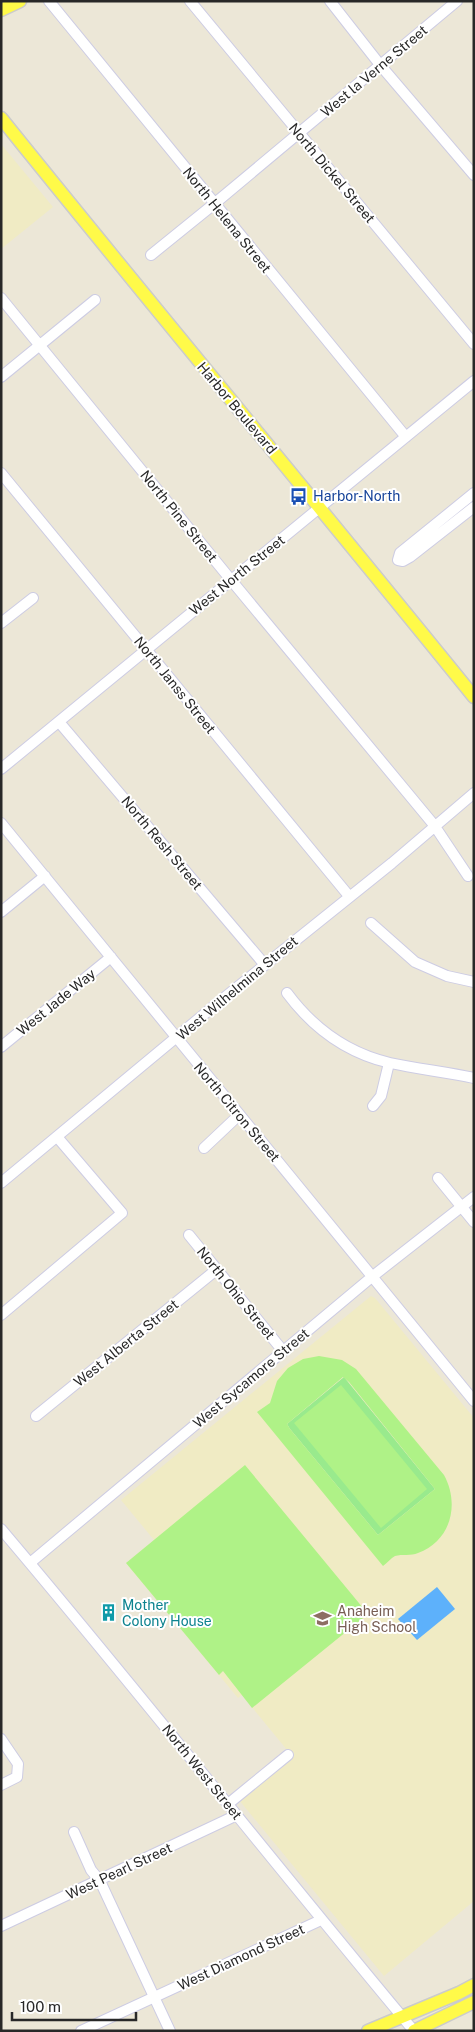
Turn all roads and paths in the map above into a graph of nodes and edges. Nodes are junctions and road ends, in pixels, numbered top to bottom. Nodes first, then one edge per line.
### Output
1 (20, 1) edge
2 (50, 1) edge
3 (190, 1) edge
4 (330, 1) edge
5 (457, 1) edge
6 (1, 10) edge
7 (381, 66) junction
8 (1, 118) edge
9 (299, 133) junction
10 (474, 175) edge
11 (214, 204) junction
12 (151, 255) dead end
13 (1, 298) edge
14 (95, 300) dead end
15 (474, 344) edge
16 (39, 346) junction
17 (1, 377) edge
18 (474, 381) edge
19 (406, 437) junction
20 (1, 473) edge
21 (474, 493) edge
22 (474, 507) edge
23 (320, 508) junction
24 (231, 580) junction
25 (33, 598) dead end
26 (1, 623) edge
27 (147, 650) junction
28 (474, 697) edge
29 (59, 722) junction
30 (1, 769) edge
31 (474, 793) edge
32 (1, 823) edge
33 (434, 825) junction
34 (45, 876) junction
35 (468, 876) dead end
36 (349, 896) junction
37 (1, 912) edge
38 (371, 923) dead end
39 (110, 957) junction
40 (265, 965) junction
41 (474, 982) edge
42 (287, 993) dead end
43 (176, 1038) junction
44 (1, 1047) edge
45 (389, 1063) junction
46 (474, 1078) edge
47 (373, 1106) dead end
48 (240, 1115) junction
49 (58, 1138) junction
50 (204, 1148) dead end
51 (438, 1178) dead end
52 (1, 1183) edge
53 (474, 1197) edge
54 (461, 1207) junction
55 (474, 1222) edge
56 (188, 1235) dead end
57 (216, 1270) junction
58 (373, 1276) junction
59 (1, 1315) edge
60 (283, 1351) junction
61 (474, 1401) edge
62 (36, 1416) dead end
63 (1, 1529) edge
64 (30, 1563) junction
65 (1, 1739) edge
66 (288, 1755) dead end
67 (1, 1785) edge
68 (228, 1804) junction
69 (237, 1815) junction
70 (74, 1832) dead end
71 (100, 1881) junction
72 (321, 1920) junction
73 (1, 1926) edge
74 (474, 1985) edge
75 (155, 1996) junction
76 (474, 2002) edge
77 (402, 2016) junction
78 (80, 2031) edge
79 (170, 2031) edge
80 (368, 2031) edge
81 (414, 2031) edge

1 - 6 main road
2 - 11 street, North Helena Street
3 - 9 street, North Dickel Street
4 - 7 street
5 - 7 street, West la Verne Street
7 - 9 street, West la Verne Street
7 - 10 street
8 - 23 main road, Harbor Boulevard
9 - 11 street, West la Verne Street
9 - 15 street, North Dickel Street
11 - 12 street, West la Verne Street
11 - 19 street, North Helena Street
13 - 16 street, North Pine Street
14 - 16 street
16 - 17 street
16 - 24 street, North Pine Street
18 - 19 street, West North Street
19 - 23 street, West North Street
20 - 27 street, North Janss Street
21 - 22 street
23 - 24 street, West North Street
23 - 28 main road, Harbor Boulevard
24 - 27 street, West North Street
24 - 33 street, North Pine Street
25 - 26 street
27 - 29 street, West North Street
27 - 36 street, North Janss Street
29 - 30 street, West North Street
29 - 40 street, North Resh Street
31 - 33 street, West Wilhelmina Street
32 - 34 street, North Citron Street
33 - 35 street, North Pine Street
33 - 36 street, West Wilhelmina Street
34 - 37 street
34 - 39 street, North Citron Street
36 - 40 street, West Wilhelmina Street
38 - 41 street
39 - 43 street, North Citron Street
39 - 44 street, West Jade Way
40 - 43 street, West Wilhelmina Street
42 - 45 street
43 - 48 street, North Citron Street
43 - 49 street, West Wilhelmina Street
45 - 46 street
45 - 47 street
48 - 50 street
48 - 58 street, North Citron Street
49 - 52 street, West Wilhelmina Street
49 - 59 street
51 - 54 street
53 - 54 street, West Sycamore Street
54 - 55 street
54 - 58 street, West Sycamore Street
56 - 57 street, North Ohio Street
57 - 60 street, North Ohio Street
57 - 62 street, West Alberta Street
58 - 60 street, West Sycamore Street
58 - 61 street, North Citron Street
60 - 64 street, West Sycamore Street
63 - 64 street, North West Street
64 - 68 street, North West Street
65 - 67 street
66 - 68 street
68 - 69 street, North West Street
69 - 71 street, West Pearl Street
69 - 72 street, North West Street
70 - 71 street
71 - 73 street, West Pearl Street
71 - 75 street
72 - 75 street, West Diamond Street
72 - 77 street, North West Street
74 - 77 main road
75 - 78 street, West Diamond Street
75 - 79 street
76 - 81 main road
77 - 80 main road
77 - 81 street, North West Street

